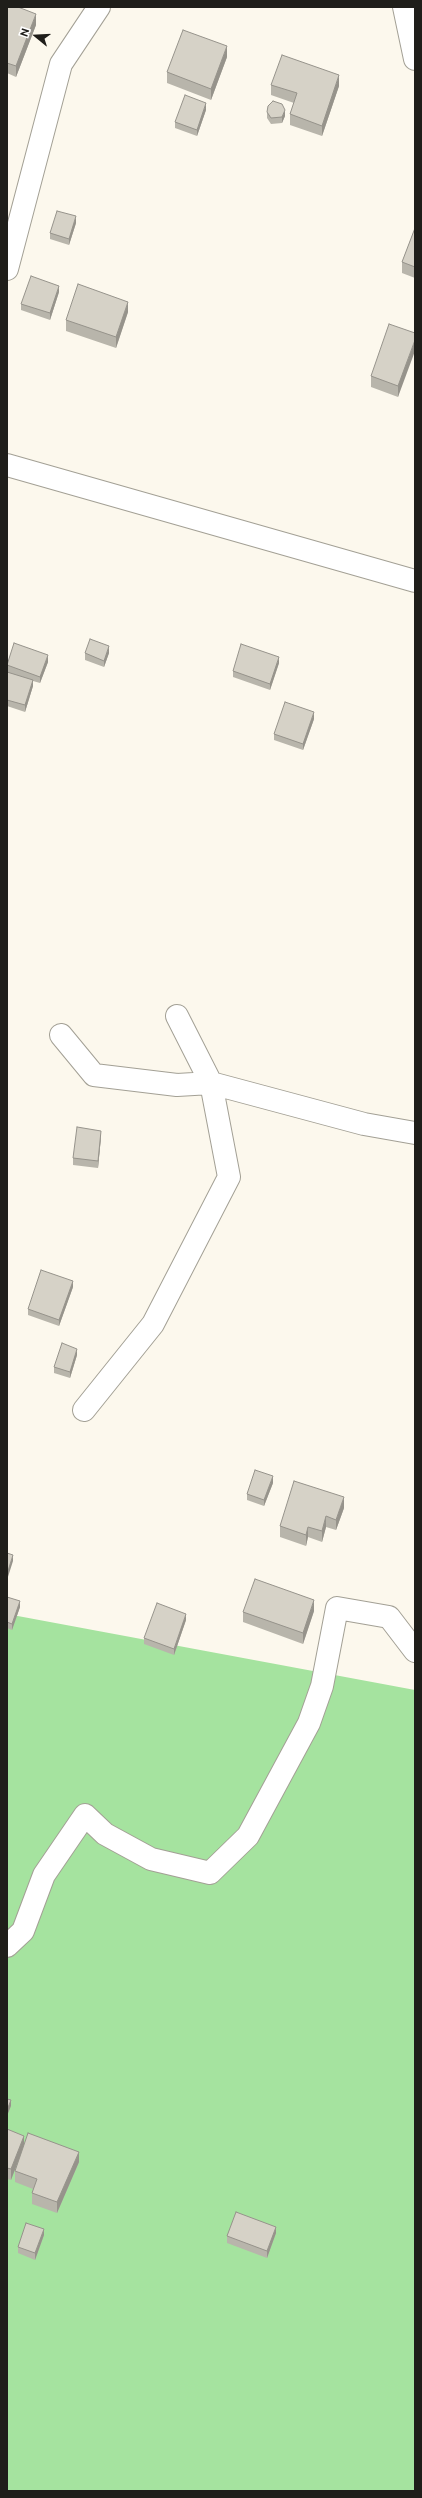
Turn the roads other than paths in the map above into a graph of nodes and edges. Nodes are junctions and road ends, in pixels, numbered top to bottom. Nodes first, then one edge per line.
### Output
1 (99, 7) edge
2 (404, 7) edge
3 (415, 59) edge
4 (7, 269) edge
5 (7, 465) edge
6 (415, 581) edge
7 (177, 1016) dead end
8 (61, 1035) dead end
9 (211, 1083) junction
10 (415, 1133) edge
11 (84, 1410) dead end
12 (415, 1651) edge
13 (7, 1946) edge

1 - 4 street
2 - 3 street
5 - 6 street
7 - 9 street
8 - 9 street
9 - 10 street
9 - 11 street
12 - 13 street

